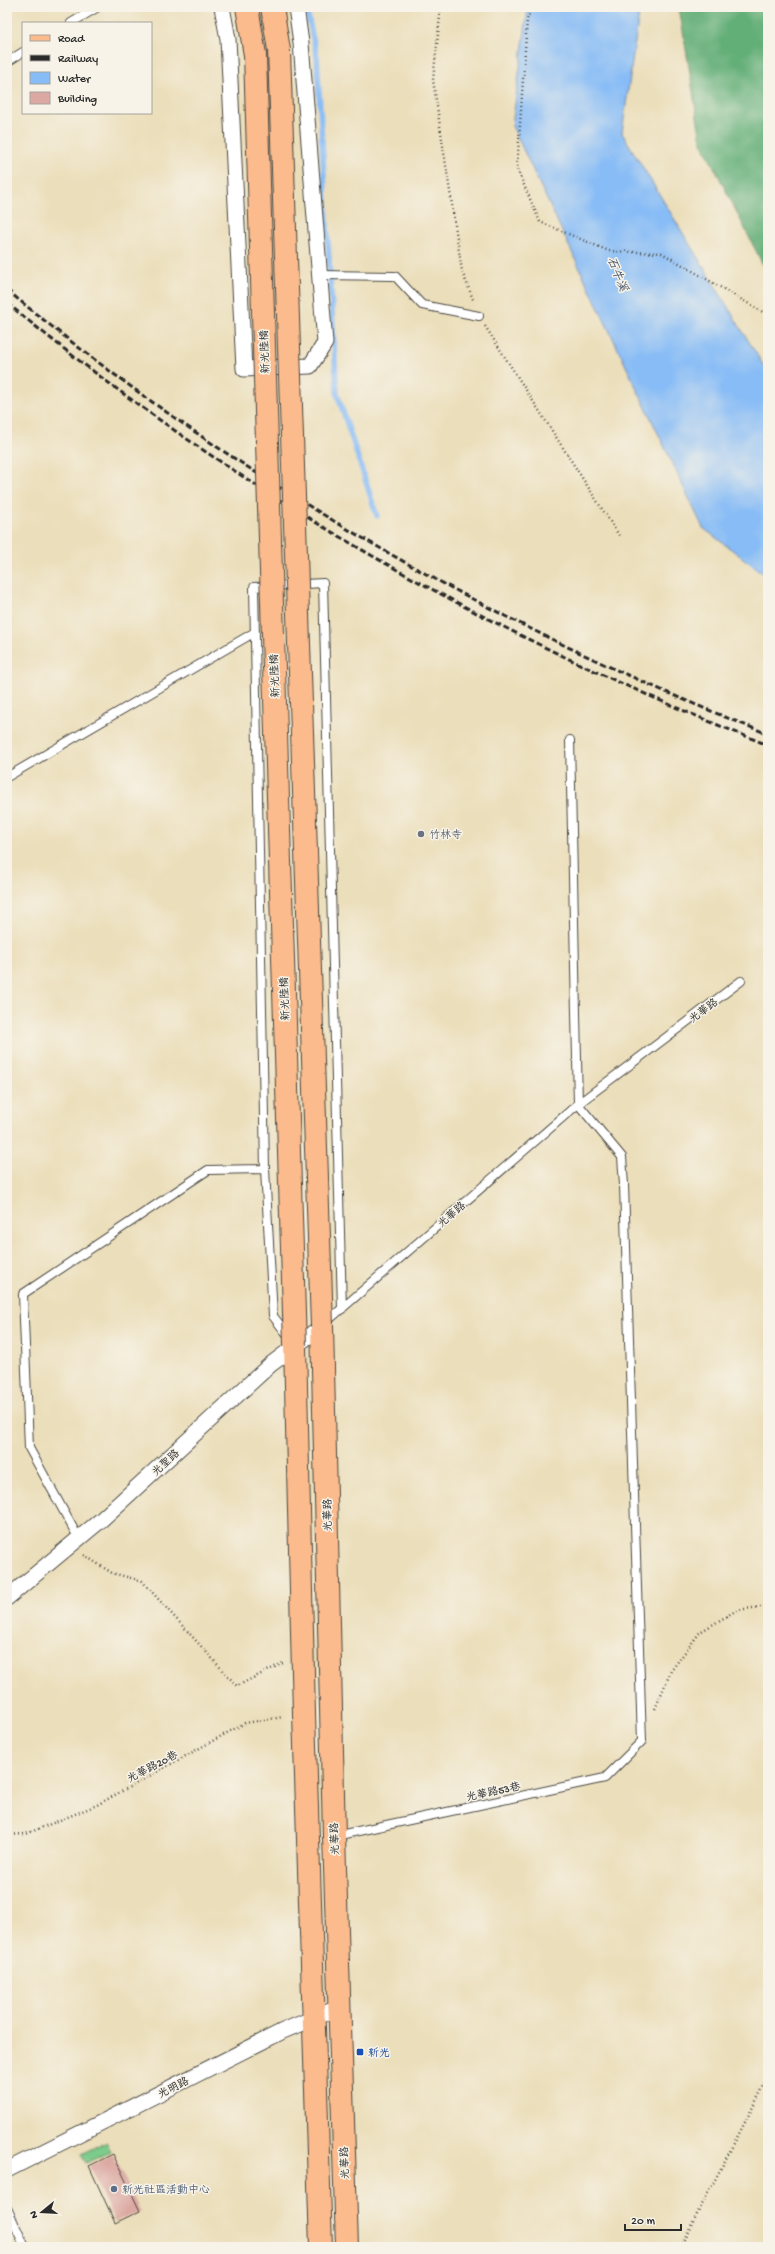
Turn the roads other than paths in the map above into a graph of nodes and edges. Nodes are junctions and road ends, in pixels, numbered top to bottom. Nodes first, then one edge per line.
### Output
1 (98, 7) edge
2 (222, 7) edge
3 (247, 7) edge
4 (272, 7) edge
5 (296, 7) edge
6 (73, 22) edge
7 (22, 53) edge
8 (7, 62) edge
9 (320, 275) junction
10 (479, 316) road end
11 (255, 632) junction
12 (570, 740) dead end
13 (7, 777) edge
14 (741, 981) dead end
15 (578, 1104) junction
16 (265, 1169) junction
17 (342, 1309) junction
18 (322, 1326) junction
19 (295, 1345) junction
20 (75, 1542) junction
21 (7, 1598) edge
22 (333, 1769) junction
23 (307, 1771) junction
24 (334, 1836) junction
25 (340, 2007) junction
26 (313, 2018) junction
27 (7, 2170) edge
28 (7, 2208) edge
29 (26, 2247) edge
30 (321, 2247) edge
31 (347, 2247) edge

1 - 6 lane
2 - 9 street
3 - 19 main road, 新光陸橋, bridge
4 - 18 main road, bridge
5 - 9 street
7 - 8 lane
9 - 10 lane
11 - 13 lane
11 - 16 lane
11 - 17 lane
12 - 15 lane
14 - 15 lane, 光華路
15 - 17 lane, 光華路
15 - 24 lane, 光華路53巷
16 - 19 lane
16 - 20 lane
17 - 18 lane, 光華路
18 - 19 street, 光聖路
18 - 22 main road, 光華路
19 - 20 street, 光聖路
19 - 23 main road
20 - 21 street, 光聖路
22 - 23 main road
22 - 24 main road, 光華路
23 - 26 main road
24 - 25 main road, 光華路
25 - 26 street, 光明路
25 - 31 main road, 光華路
26 - 27 street, 光明路
26 - 30 main road
28 - 29 lane

